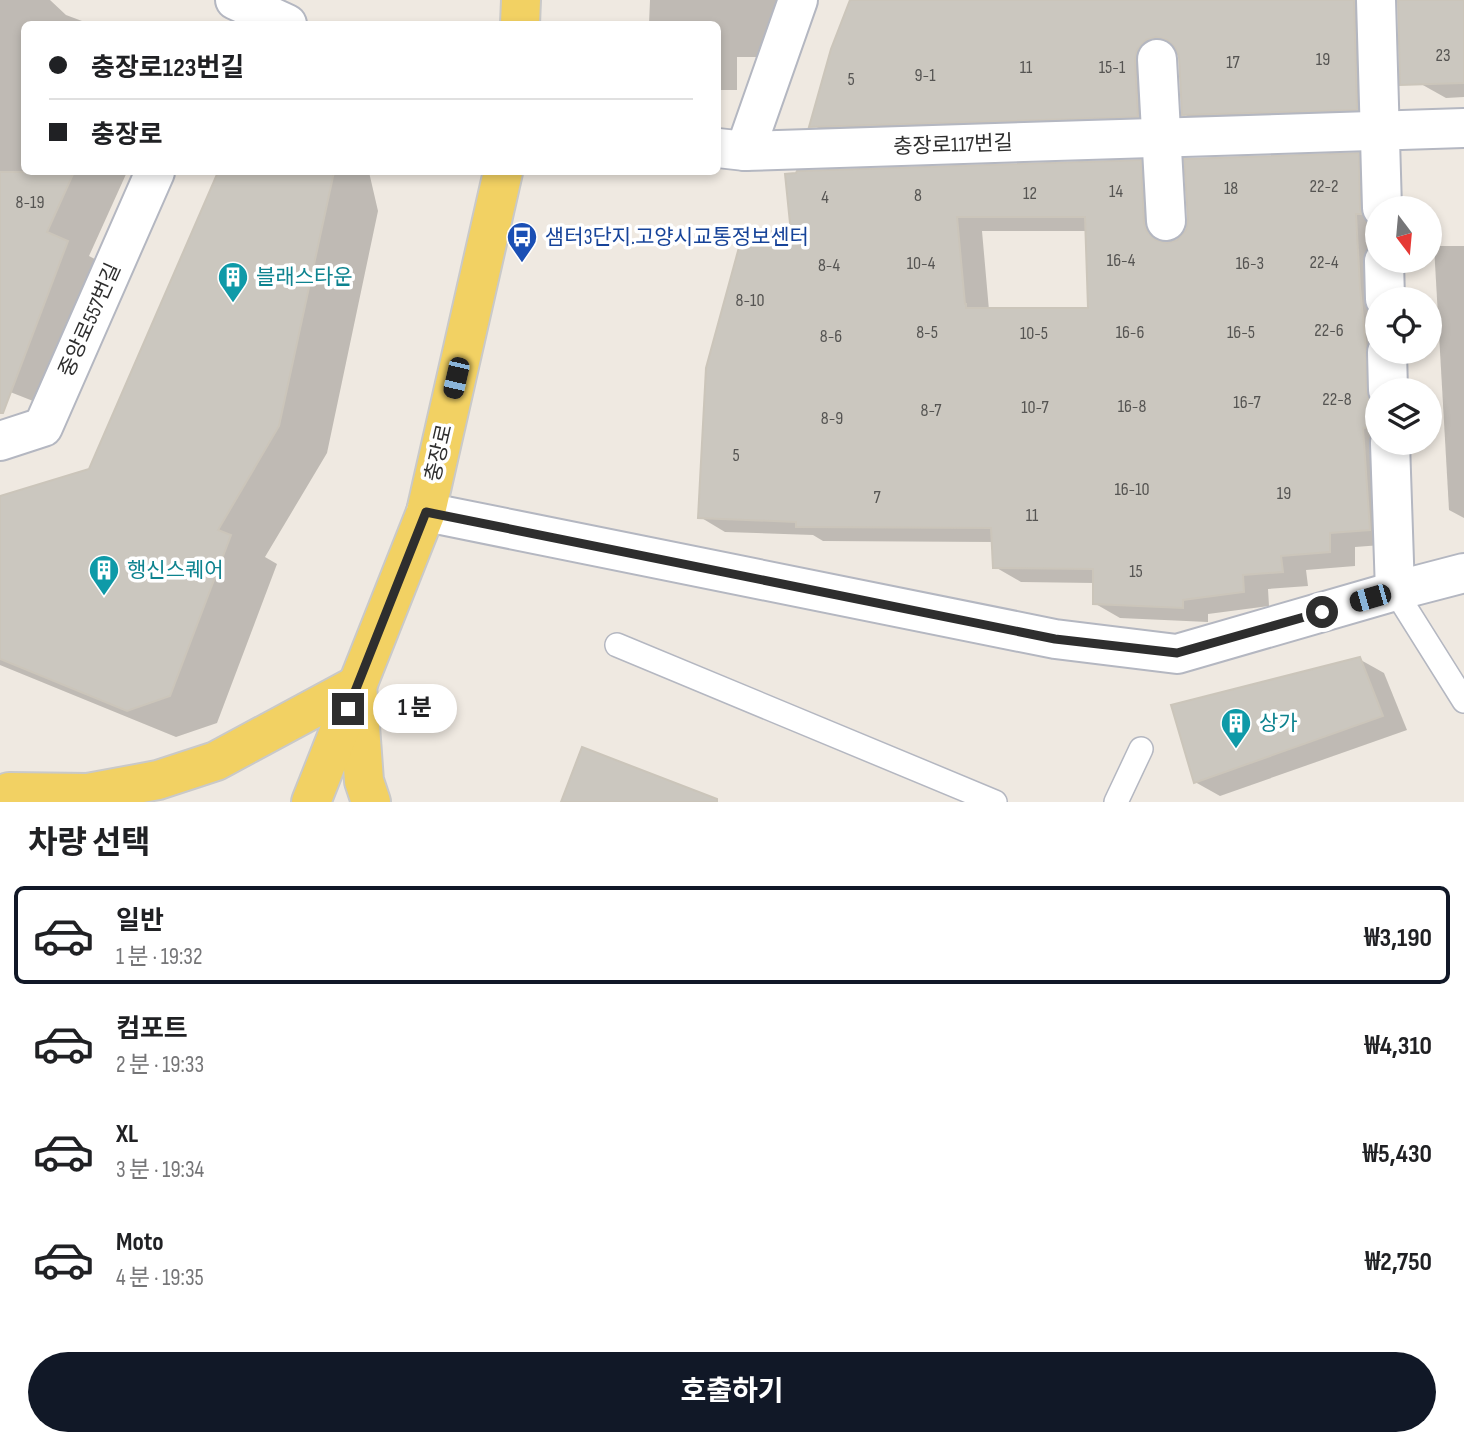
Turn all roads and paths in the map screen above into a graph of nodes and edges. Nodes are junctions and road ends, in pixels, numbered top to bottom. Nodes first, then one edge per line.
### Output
1 (233, 0) edge
2 (521, 0) edge
3 (798, 0) edge
4 (1376, 0) edge
5 (222, 21) edge
6 (280, 21) edge
7 (520, 21) edge
8 (1157, 59) dead end
9 (1464, 128) edge
10 (1380, 132) junction
11 (1161, 139) junction
12 (731, 149) edge
13 (154, 175) edge
14 (502, 175) edge
15 (1382, 196) edge
16 (1166, 221) dead end
17 (0, 441) edge
18 (1390, 455) edge
19 (426, 512) junction
20 (1464, 573) edge
21 (1395, 591) junction
22 (617, 645) dead end
23 (357, 685) junction
24 (1464, 701) edge
25 (1141, 749) dead end
26 (13, 794) edge
27 (311, 802) edge
28 (371, 802) edge
29 (995, 802) edge
30 (1116, 802) edge

1 - 5 street
1 - 6 street
2 - 7 main road
3 - 12 street, 충장로117번길
4 - 10 street
8 - 11 street
9 - 10 street, 충장로117번길
10 - 11 street, 충장로117번길
10 - 15 street
11 - 12 street, 충장로117번길
11 - 16 street
13 - 17 street, 중앙로557번길
14 - 19 main road, 충장로
18 - 21 street
19 - 21 street
19 - 23 main road, 충장로
20 - 21 street
21 - 24 lane
22 - 29 lane
23 - 26 main road
23 - 27 main road, 충장로
23 - 28 main road
25 - 30 lane

